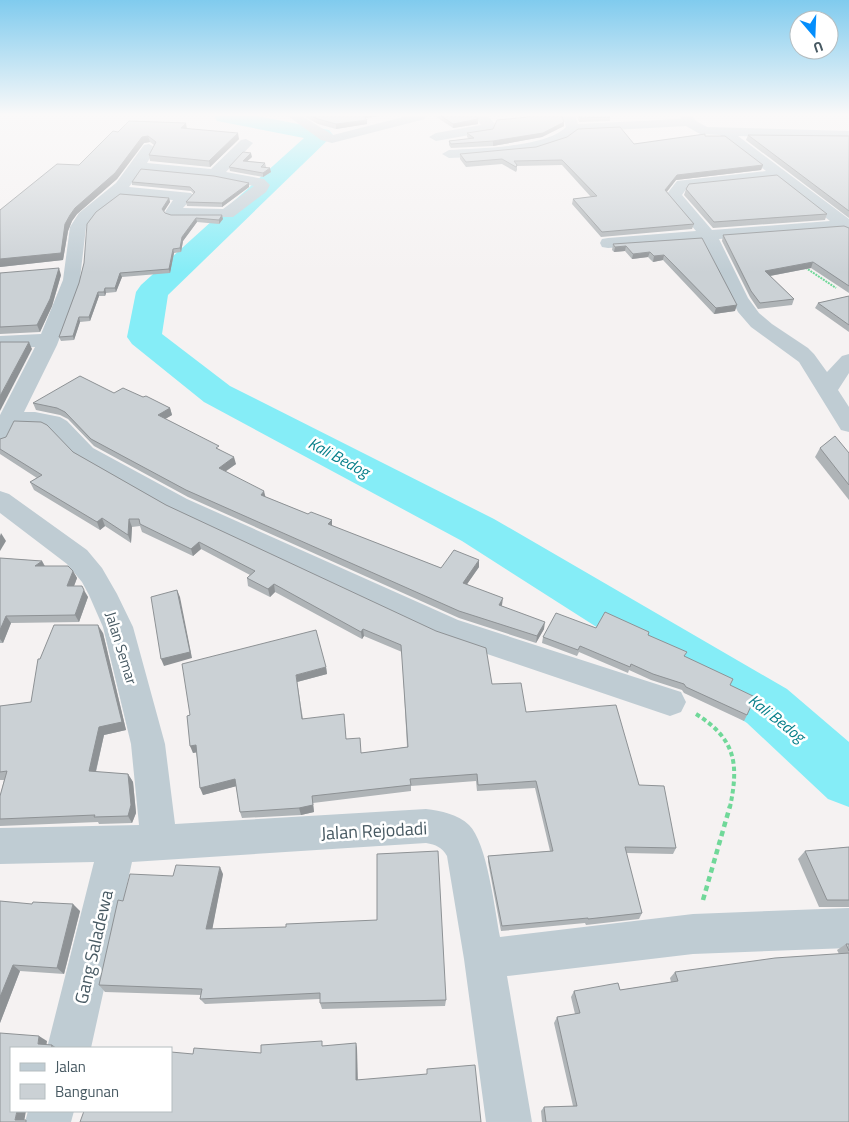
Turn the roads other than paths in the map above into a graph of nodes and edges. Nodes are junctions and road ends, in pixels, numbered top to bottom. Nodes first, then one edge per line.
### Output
1 (136, 168) edge
2 (161, 168) edge
3 (221, 168) edge
4 (771, 168) edge
5 (215, 174) junction
6 (778, 174) junction
7 (118, 190) junction
8 (848, 225) edge
9 (709, 237) junction
10 (608, 243) dead end
11 (75, 267) junction
12 (56, 268) edge
13 (48, 340) junction
14 (0, 342) edge
15 (849, 360) edge
16 (828, 389) junction
17 (849, 425) edge
18 (4, 430) edge
19 (0, 500) edge
20 (670, 702) road end
21 (159, 843) junction
22 (117, 845) junction
23 (0, 846) edge
24 (849, 928) edge
25 (484, 959) junction
26 (69, 1047) edge
27 (509, 1122) edge

1 - 7 street
2 - 5 street
3 - 5 street
4 - 6 street
5 - 7 street
6 - 8 street
6 - 9 street
7 - 11 street
8 - 9 street
9 - 10 street
9 - 16 street
11 - 12 street
11 - 13 street
13 - 14 street
13 - 18 street
15 - 16 street
16 - 17 street
18 - 20 street
19 - 21 street, Jalan Semar
21 - 22 street, Jalan Rejodadi
21 - 25 street, Jalan Rejodadi
22 - 23 street, Jalan Rejodadi
22 - 26 street, Gang Saladewa
24 - 25 street
25 - 27 street, Jalan Rejodadi

